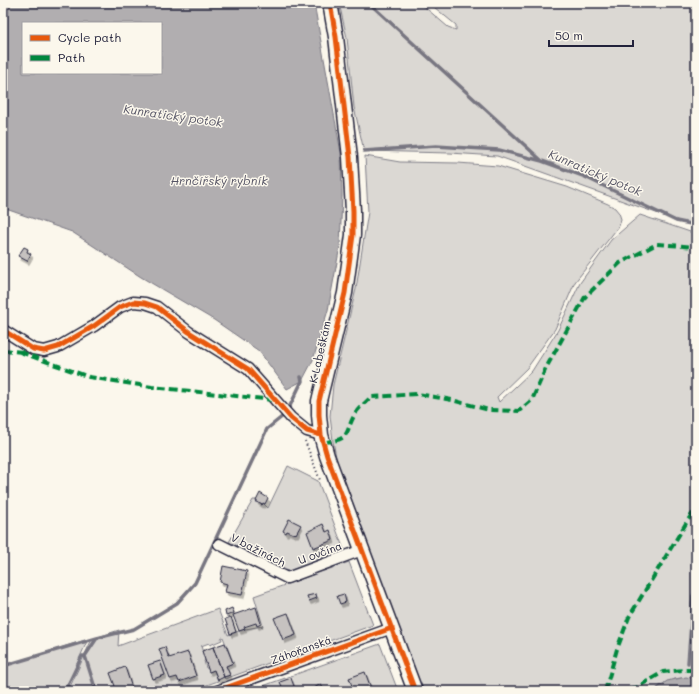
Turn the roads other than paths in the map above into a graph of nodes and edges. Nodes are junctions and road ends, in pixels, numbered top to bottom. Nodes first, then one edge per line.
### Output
1 (330, 3) edge
2 (3, 330) edge
3 (321, 435) junction
4 (219, 544) dead end
5 (362, 550) junction
6 (287, 578) joint
7 (392, 628) junction
8 (217, 691) edge
9 (415, 691) edge

1 - 3 street, K Labeškám
2 - 3 street
3 - 5 street, K Labeškám
4 - 6 street, V bažinách
5 - 6 street, U ovčína
5 - 7 street, K Labeškám
7 - 8 street, Záhořanská
7 - 9 street, K Labeškám

